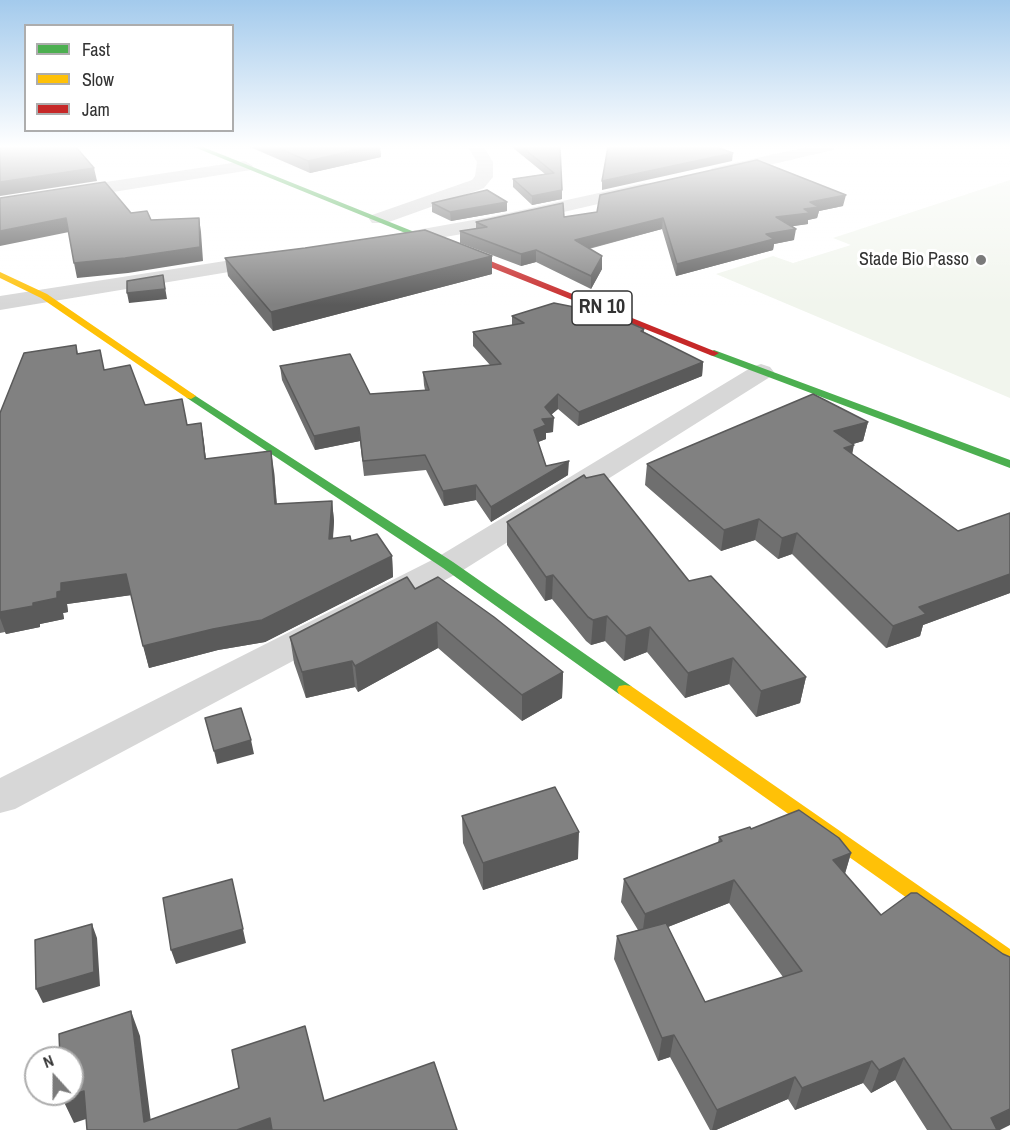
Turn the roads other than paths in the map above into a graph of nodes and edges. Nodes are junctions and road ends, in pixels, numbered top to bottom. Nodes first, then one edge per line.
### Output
1 (28, 200) edge
2 (330, 200) edge
3 (433, 200) edge
4 (593, 200) edge
5 (0, 204) edge
6 (379, 219) junction
7 (420, 236) junction
8 (373, 243) edge
9 (291, 256) edge
10 (0, 275) edge
11 (44, 296) junction
12 (0, 303) edge
13 (761, 372) junction
14 (1010, 464) edge
15 (448, 565) junction
16 (0, 797) edge
17 (1010, 960) edge

1 - 5 street
2 - 6 main road, RN 10
3 - 6 street
4 - 7 street
6 - 7 main road, RN 10
7 - 8 street
7 - 13 main road, RN 10
9 - 11 street
10 - 11 main road
11 - 12 street
11 - 15 main road
13 - 14 main road, RN 10
13 - 15 street
15 - 16 street
15 - 17 main road

